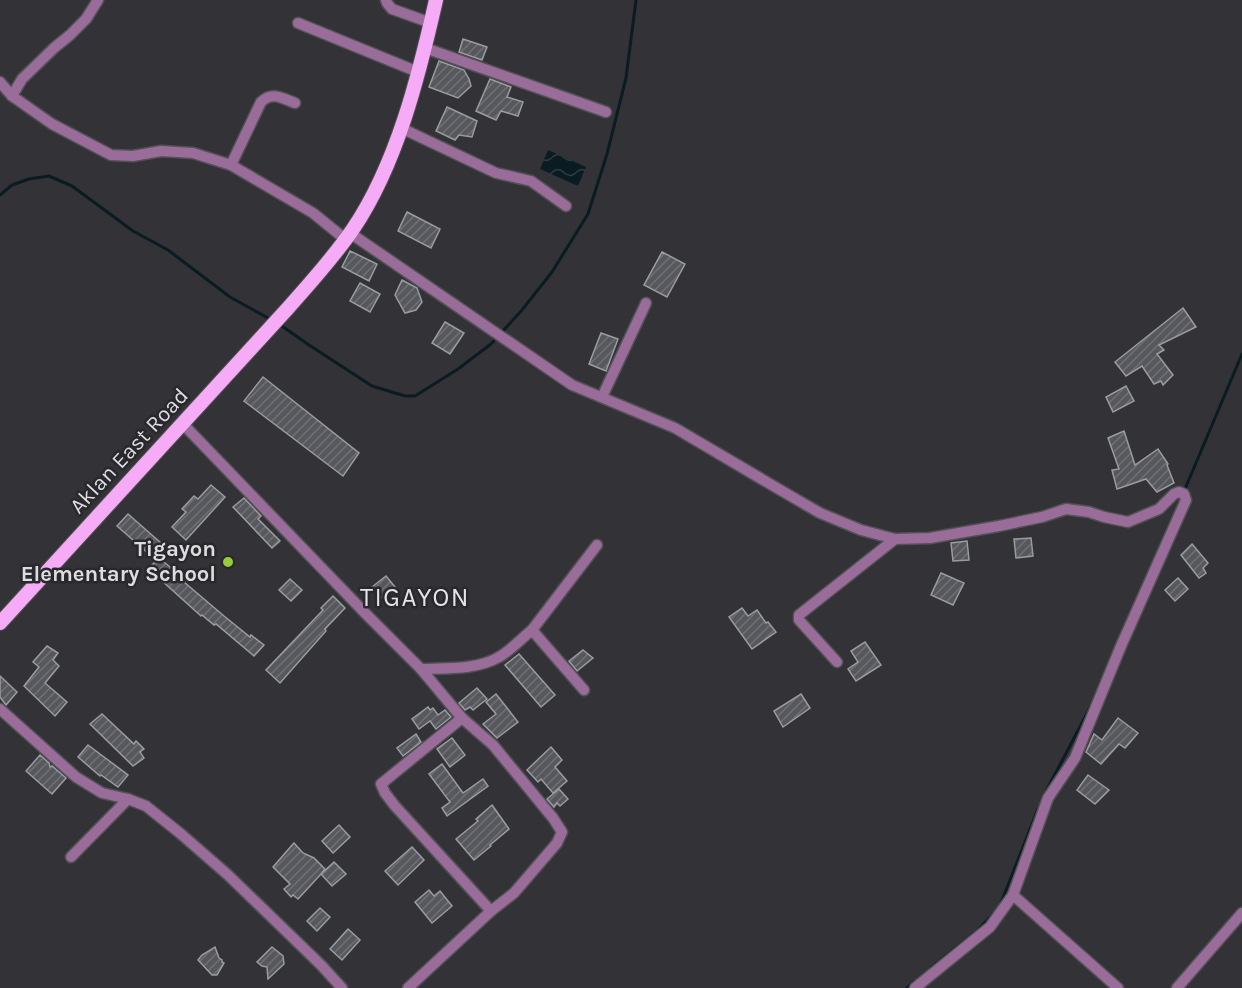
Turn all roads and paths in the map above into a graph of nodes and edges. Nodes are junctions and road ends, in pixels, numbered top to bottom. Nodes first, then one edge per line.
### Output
1 (98, 0) edge
2 (386, 0) edge
3 (436, 0) edge
4 (298, 23) dead end
5 (431, 23) junction
6 (425, 48) junction
7 (418, 72) junction
8 (0, 82) edge
9 (12, 96) junction
10 (295, 103) dead end
11 (606, 112) dead end
12 (401, 128) junction
13 (231, 165) junction
14 (566, 206) dead end
15 (348, 236) junction
16 (646, 303) dead end
17 (602, 398) junction
18 (183, 424) junction
19 (895, 539) junction
20 (597, 545) dead end
21 (0, 623) edge
22 (532, 630) junction
23 (837, 662) dead end
24 (421, 669) junction
25 (584, 690) dead end
26 (0, 709) edge
27 (462, 718) junction
28 (128, 799) junction
29 (71, 857) dead end
30 (1013, 895) junction
31 (491, 911) junction
32 (1242, 913) edge
33 (342, 988) edge
34 (408, 988) edge
35 (915, 988) edge
36 (1118, 988) edge
37 (1177, 988) edge

1 - 9 street
2 - 5 street
3 - 5 main road, Aklan East Road
4 - 7 street
5 - 6 main road, Aklan East Road
6 - 7 main road, Aklan East Road
6 - 11 street
7 - 12 main road, Aklan East Road
8 - 9 street
9 - 13 street
10 - 13 street
12 - 14 street
12 - 15 main road, Aklan East Road
13 - 15 street
15 - 17 street
15 - 18 main road, Aklan East Road
16 - 17 street
17 - 19 street
18 - 21 main road, Aklan East Road
18 - 24 street
19 - 23 street
19 - 30 street
20 - 22 street
22 - 24 street
22 - 25 street
24 - 27 street
26 - 28 street
27 - 31 street
27 - 31 street
28 - 29 street
28 - 33 street
30 - 35 street
30 - 36 street
31 - 34 street
32 - 37 street

